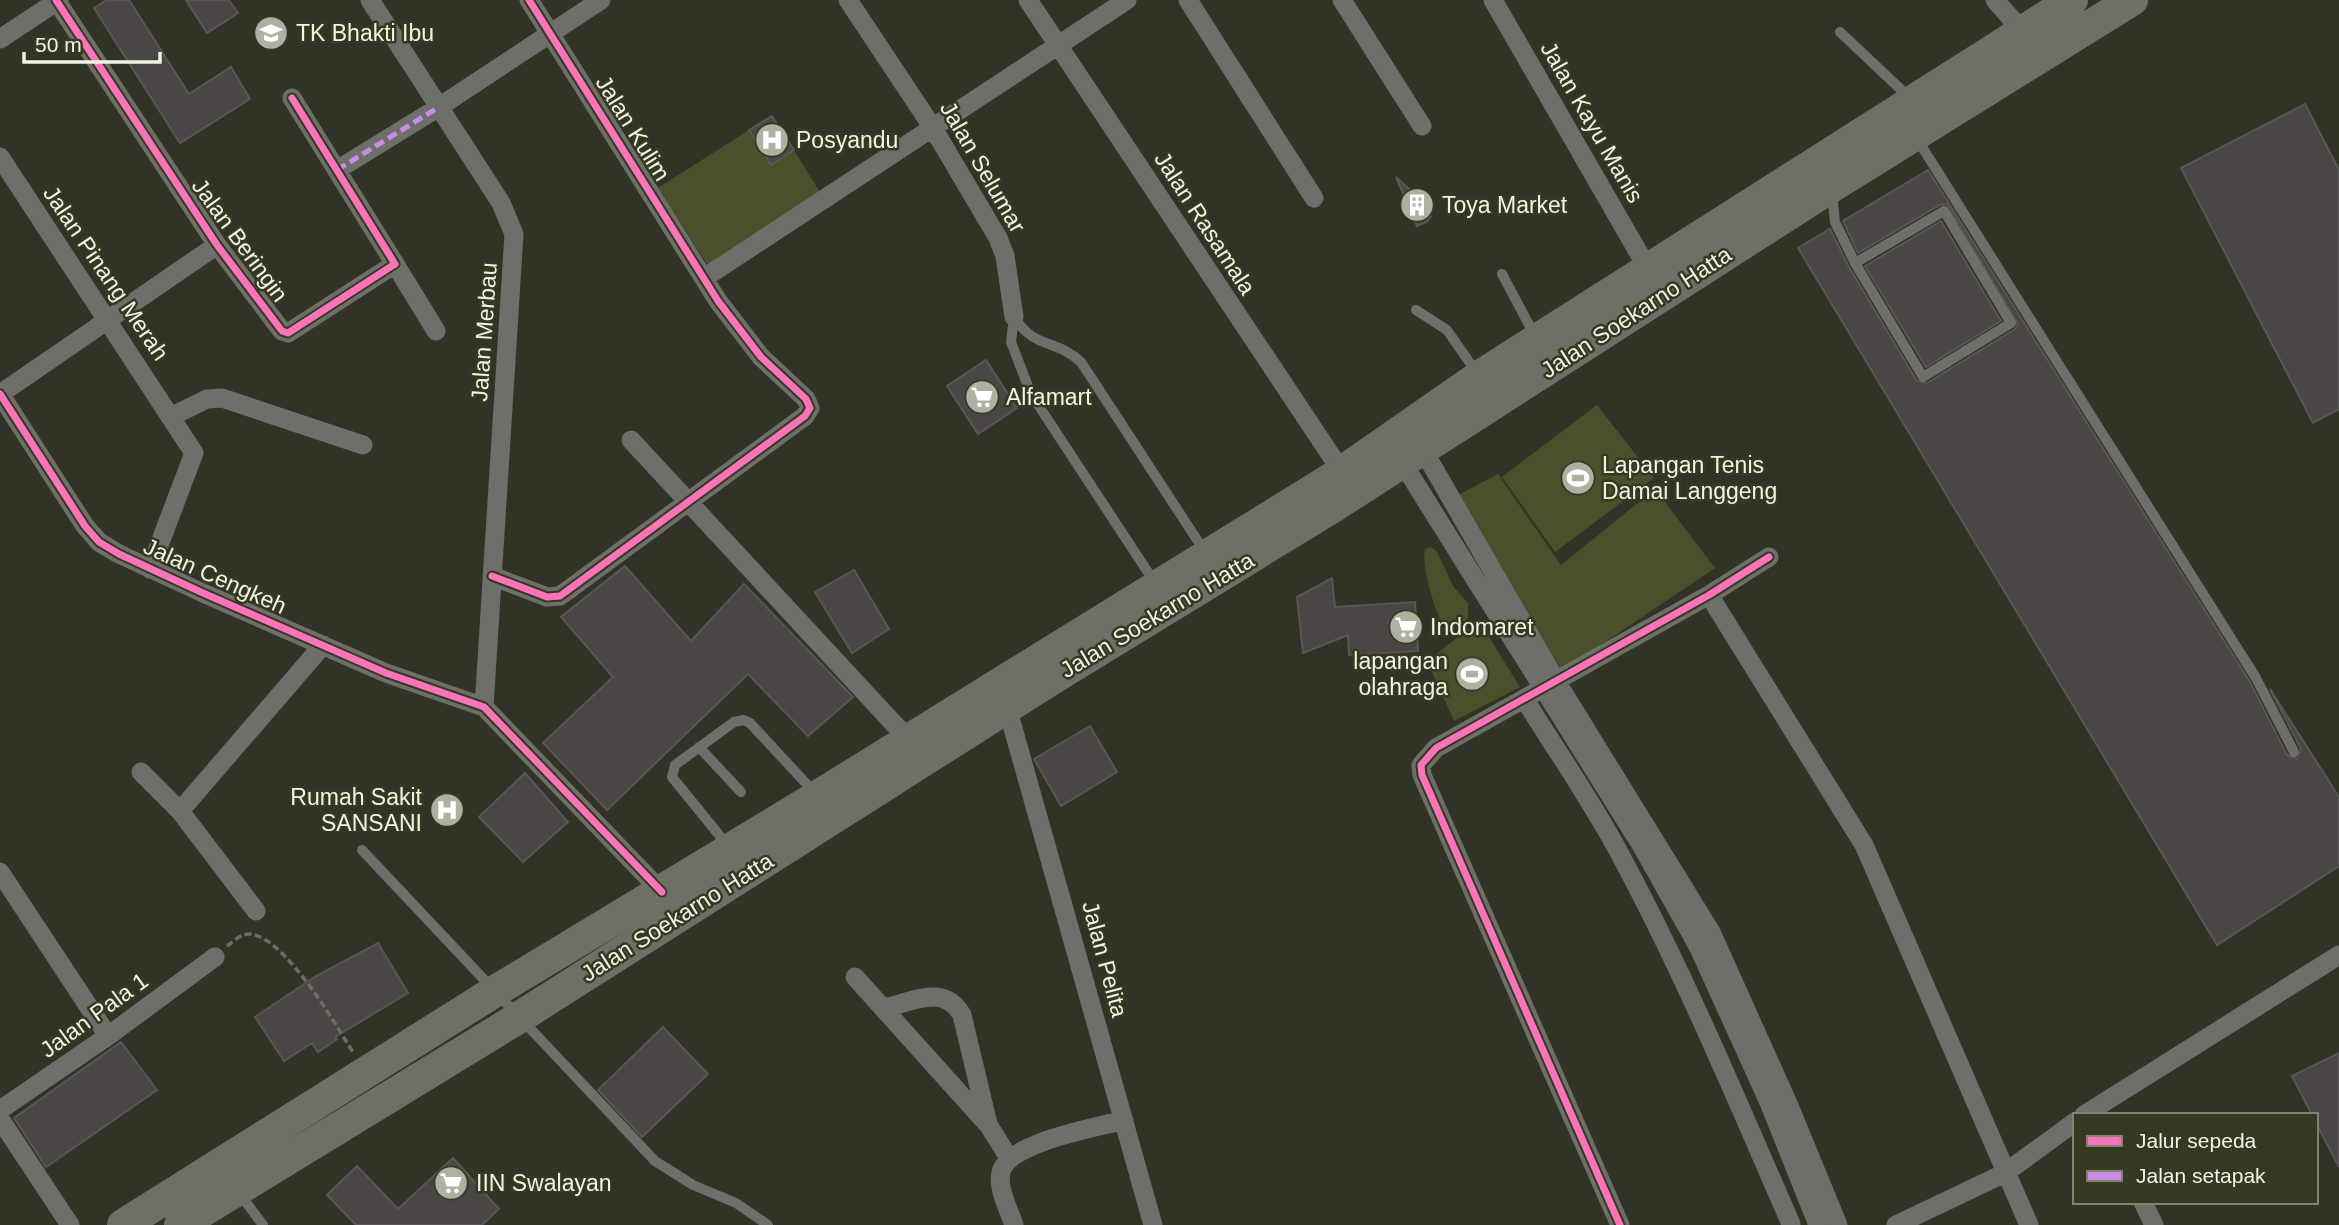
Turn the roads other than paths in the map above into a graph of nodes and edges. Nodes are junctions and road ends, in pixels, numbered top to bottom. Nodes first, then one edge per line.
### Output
1 (370, 0) edge
2 (529, 0) edge
3 (600, 0) edge
4 (848, 0) edge
5 (1028, 0) edge
6 (1127, 0) edge
7 (1188, 0) edge
8 (1342, 0) edge
9 (1493, 0) edge
10 (1995, 0) edge
11 (2072, 0) edge
12 (2132, 0) edge
13 (57, 1) edge
14 (1840, 32) dead end
15 (550, 33) junction
16 (2024, 33) junction
17 (0, 39) edge
18 (1059, 45) junction
19 (292, 98) dead end
20 (1913, 102) junction
21 (439, 107) junction
22 (1422, 126) dead end
23 (933, 128) junction
24 (1914, 135) junction
25 (0, 158) edge
26 (337, 170) junction
27 (1831, 187) junction
28 (1314, 198) dead end
29 (217, 246) junction
30 (1855, 263) junction
31 (395, 264) junction
32 (1648, 269) junction
33 (1502, 274) dead end
34 (704, 278) junction
35 (1416, 310) dead end
36 (1014, 317) junction
37 (108, 323) junction
38 (436, 331) dead end
39 (1537, 340) junction
40 (1480, 376) junction
41 (0, 394) edge
42 (172, 416) junction
43 (631, 440) dead end
44 (363, 445) dead end
45 (1412, 455) junction
46 (1342, 472) junction
47 (691, 502) junction
48 (1208, 555) junction
49 (1769, 557) dead end
50 (150, 569) junction
51 (492, 576) junction
52 (1157, 586) junction
53 (1709, 595) junction
54 (323, 645) junction
55 (1550, 685) junction
56 (1525, 701) junction
57 (484, 707) junction
58 (1007, 707) junction
59 (909, 740) junction
60 (699, 747) junction
61 (2294, 752) dead end
62 (141, 772) dead end
63 (741, 792) dead end
64 (818, 796) junction
65 (180, 811) junction
66 (1648, 845) junction
67 (731, 849) junction
68 (362, 850) dead end
69 (1623, 860) junction
70 (0, 872) edge
71 (662, 892) junction
72 (256, 911) dead end
73 (1698, 946) junction
74 (1671, 955) junction
75 (2339, 956) edge
76 (215, 957) road end
77 (548, 961) junction
78 (855, 977) dead end
79 (565, 988) junction
80 (497, 990) junction
81 (885, 1008) junction
82 (520, 1017) junction
83 (108, 1037) junction
84 (1768, 1100) junction
85 (0, 1110) edge
86 (2095, 1111) edge
87 (1742, 1112) junction
88 (0, 1119) edge
89 (1124, 1121) junction
90 (2073, 1123) edge
91 (989, 1126) junction
92 (1009, 1158) junction
93 (2005, 1172) junction
94 (237, 1189) junction
95 (2144, 1204) edge
96 (1791, 1223) edge
97 (70, 1225) edge
98 (123, 1225) edge
99 (180, 1225) edge
100 (263, 1225) edge
101 (768, 1225) edge
102 (1014, 1225) edge
103 (1153, 1225) edge
104 (1620, 1225) edge
105 (1818, 1225) edge
106 (1838, 1225) edge
107 (1896, 1225) edge
108 (2029, 1225) edge
109 (2154, 1225) edge

1 - 21 street, Jalan Merbau
2 - 15 street, Jalan Kulim
3 - 15 street
4 - 23 street, Jalan Selumar
5 - 18 street, Jalan Rasamala
6 - 18 street
7 - 28 street
8 - 22 street
9 - 32 street, Jalan Kayu Manis
10 - 16 street
11 - 16 main road, Jalan Soekarno Hatta
12 - 24 main road, Jalan Soekarno Hatta
13 - 17 street
13 - 29 street, Jalan Beringin
14 - 20 lane
15 - 21 street
15 - 34 street, Jalan Kulim
16 - 20 main road, Jalan Soekarno Hatta
18 - 23 street
18 - 46 street, Jalan Rasamala
19 - 26 street
20 - 32 main road, Jalan Soekarno Hatta
21 - 26 street
21 - 51 street, Jalan Merbau
23 - 34 street
23 - 36 street, Jalan Selumar
24 - 27 main road, Jalan Soekarno Hatta
24 - 61 lane
25 - 37 street, Jalan Pinang Merah
26 - 31 street
27 - 30 lane
27 - 45 main road, Jalan Soekarno Hatta
29 - 31 street, Jalan Beringin
29 - 37 street
30 - 30 lane
31 - 38 street
32 - 39 main road, Jalan Soekarno Hatta
33 - 39 lane
34 - 47 street, Jalan Kulim
35 - 40 lane
36 - 48 lane
36 - 52 lane
37 - 41 street
37 - 42 street, Jalan Pinang Merah
39 - 40 main road, Jalan Soekarno Hatta
40 - 46 main road, Jalan Soekarno Hatta
41 - 50 street, Jalan Cengkeh
42 - 44 street
42 - 50 street, Jalan Pinang Merah
43 - 47 street
45 - 55 street
45 - 58 main road, Jalan Soekarno Hatta
46 - 48 main road, Jalan Soekarno Hatta
47 - 51 street
47 - 59 street
48 - 52 main road, Jalan Soekarno Hatta
49 - 53 street
50 - 54 street, Jalan Cengkeh
51 - 57 street, Jalan Merbau
52 - 59 main road, Jalan Soekarno Hatta
53 - 55 street
53 - 93 street
54 - 57 street, Jalan Cengkeh
54 - 65 street
55 - 56 street
55 - 66 street
56 - 69 street
56 - 104 street
57 - 71 street
58 - 79 main road, Jalan Soekarno Hatta
58 - 89 street, Jalan Pelita
59 - 64 main road, Jalan Soekarno Hatta
60 - 63 lane
60 - 64 lane
60 - 67 lane
62 - 65 street
64 - 67 main road, Jalan Soekarno Hatta
65 - 72 street
66 - 69 street
66 - 73 street
66 - 106 street
67 - 71 main road, Jalan Soekarno Hatta
68 - 80 lane
69 - 74 street
70 - 83 street
71 - 77 main road, Jalan Soekarno Hatta
73 - 74 street
73 - 84 street
74 - 87 street
75 - 86 street
76 - 83 street, Jalan Pala 1
77 - 79 main road
77 - 80 main road, Jalan Soekarno Hatta
78 - 81 street
79 - 82 main road, Jalan Soekarno Hatta
80 - 82 lane
80 - 98 main road, Jalan Soekarno Hatta
81 - 91 street
81 - 91 street
82 - 94 main road, Jalan Soekarno Hatta
82 - 101 lane
83 - 85 street, Jalan Pala 1
84 - 87 street
84 - 105 street
87 - 96 street
88 - 97 street
89 - 92 street
89 - 103 street, Jalan Pelita
90 - 93 street
91 - 92 street
92 - 102 street
93 - 107 street
93 - 108 street
94 - 99 main road, Jalan Soekarno Hatta
94 - 100 lane
95 - 109 street

